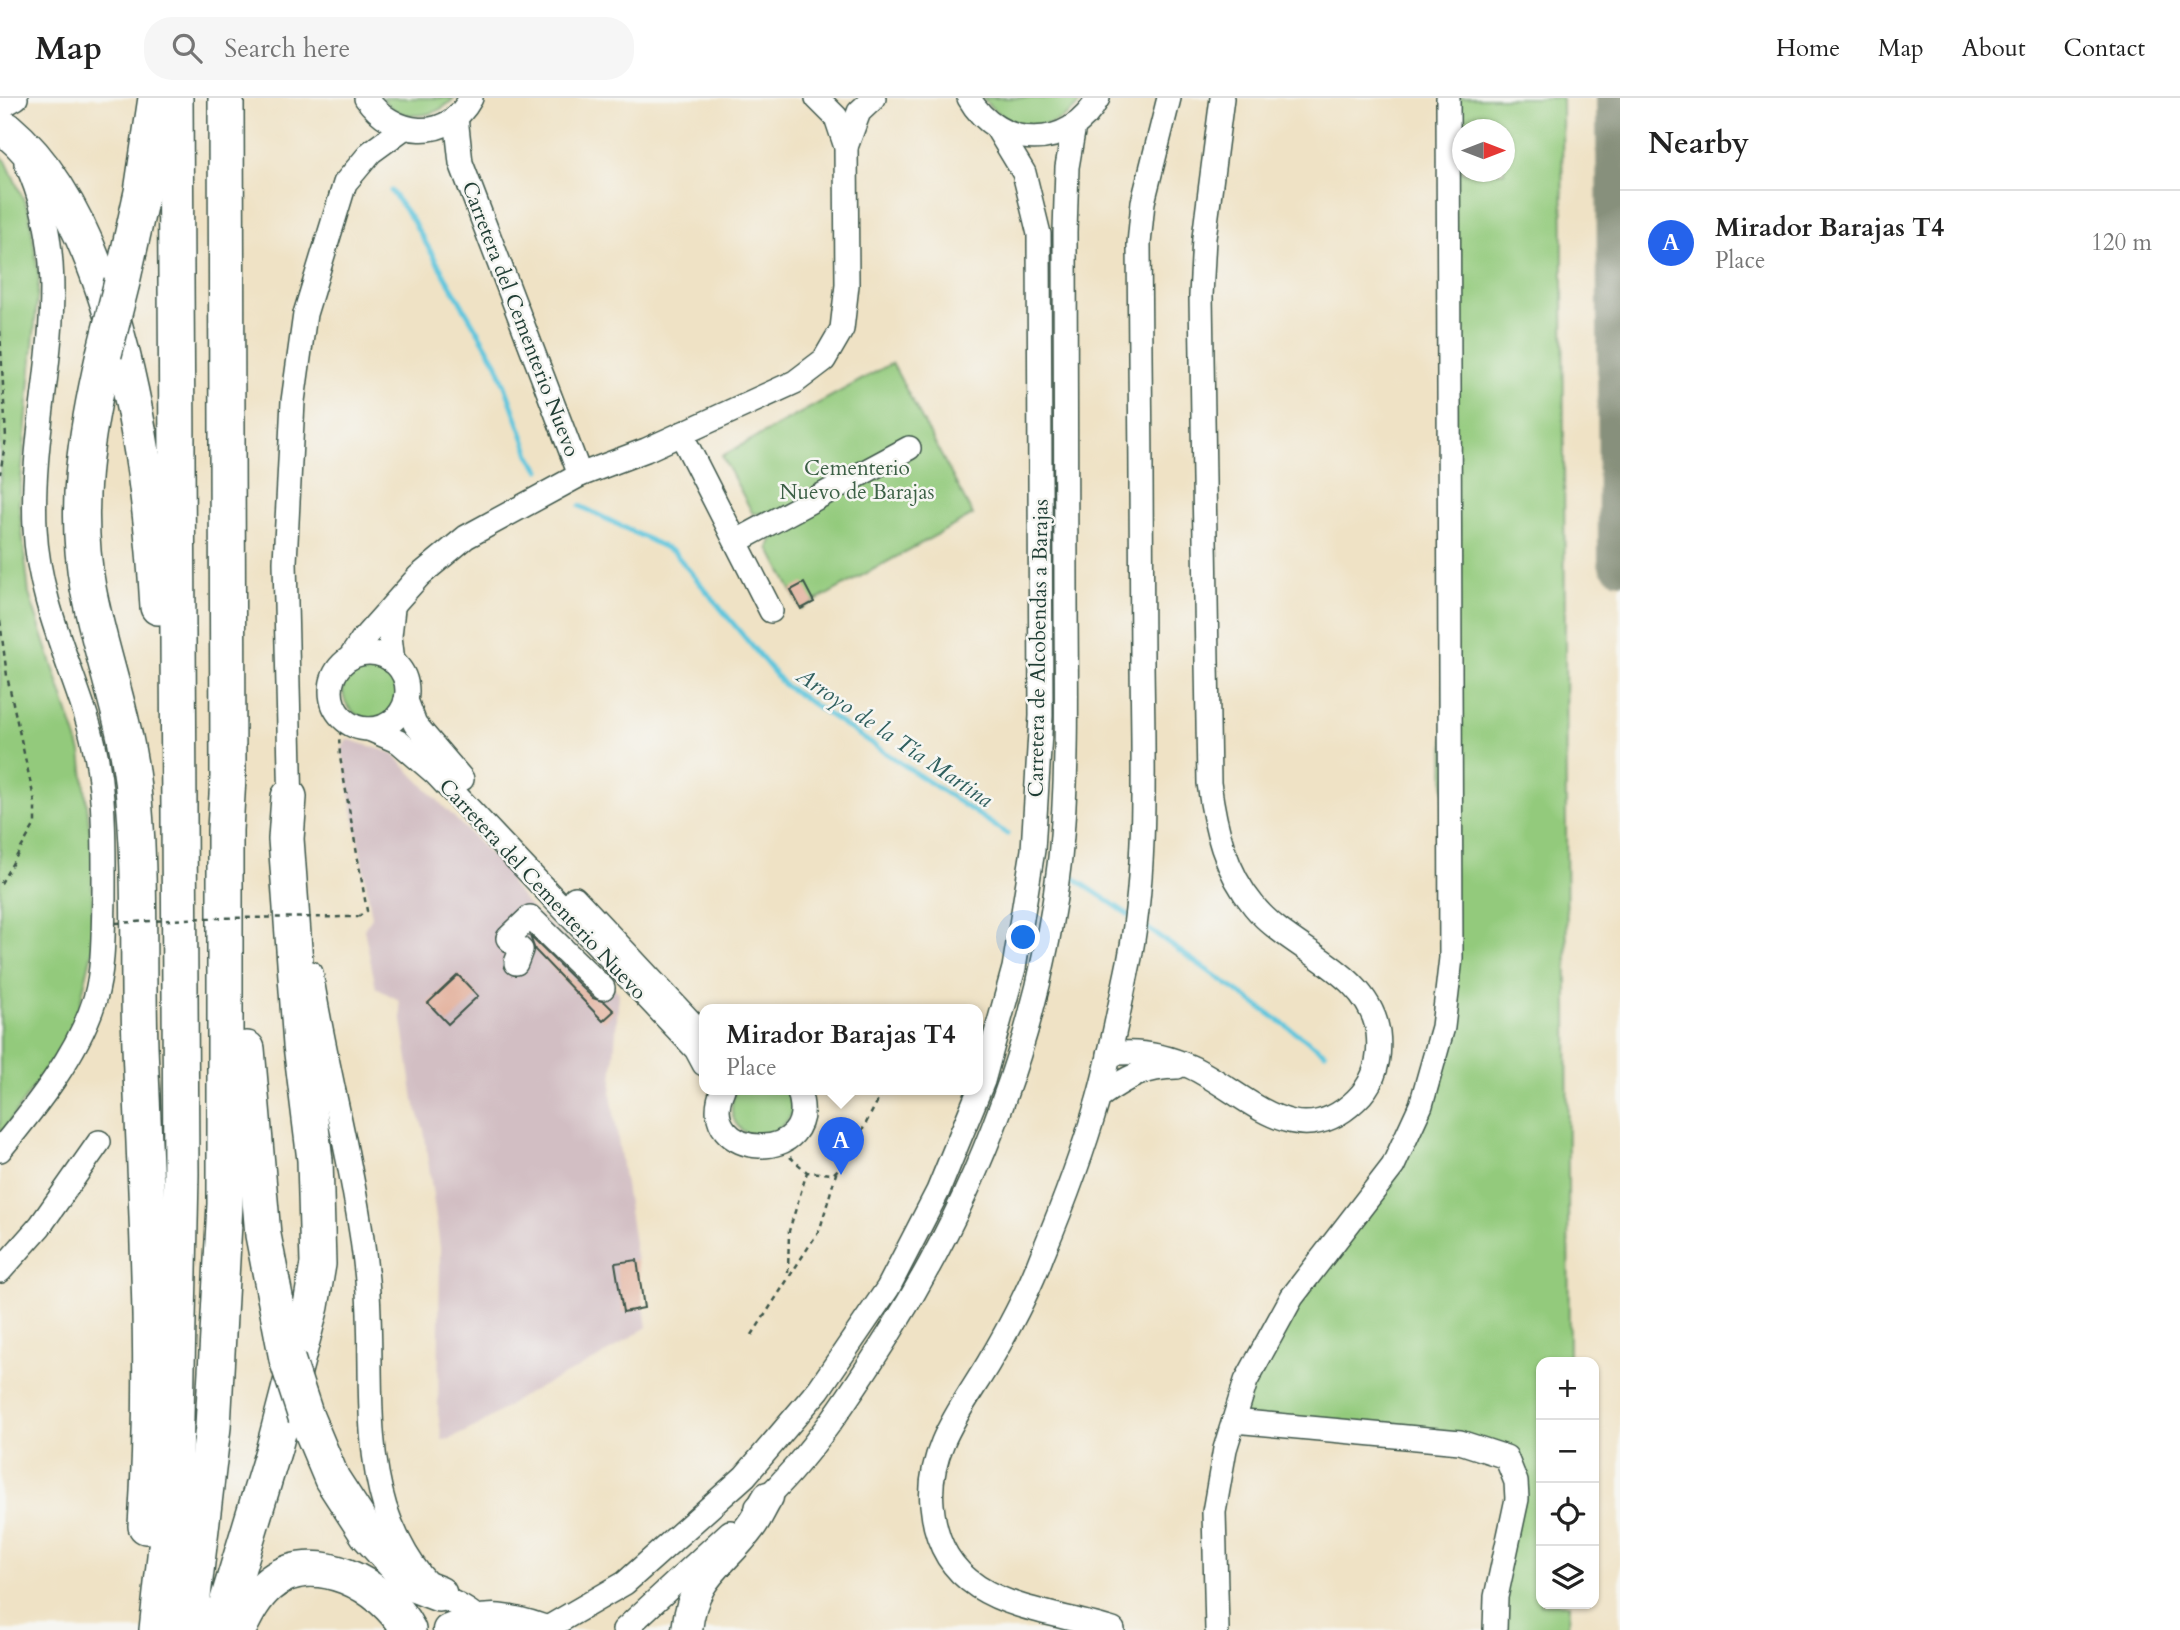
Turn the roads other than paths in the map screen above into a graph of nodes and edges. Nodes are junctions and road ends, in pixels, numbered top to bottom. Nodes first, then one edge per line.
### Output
1 (156, 98) edge
2 (175, 98) edge
3 (226, 98) edge
4 (366, 98) edge
5 (471, 98) edge
6 (817, 98) edge
7 (874, 98) edge
8 (951, 98) edge
9 (1098, 98) edge
10 (1169, 98) edge
11 (1222, 98) edge
12 (1448, 98) edge
13 (973, 104) edge
14 (6, 113) edge
15 (456, 117) junction
16 (1074, 126) junction
17 (412, 129) junction
18 (998, 130) junction
19 (163, 133) junction
20 (846, 147) junction
21 (461, 163) junction
22 (681, 435) junction
23 (909, 448) dead end
24 (580, 475) junction
25 (737, 541) junction
26 (393, 608) junction
27 (771, 611) dead end
28 (350, 658) junction
29 (393, 662) junction
30 (406, 700) junction
31 (369, 729) junction
32 (228, 777) junction
33 (289, 797) junction
34 (178, 906) junction
35 (516, 962) dead end
36 (603, 988) dead end
37 (1119, 1007) junction
38 (699, 1030) edge
39 (699, 1054) edge
40 (1109, 1054) junction
41 (1144, 1060) junction
42 (983, 1081) edge
43 (721, 1095) edge
44 (799, 1095) edge
45 (977, 1095) edge
46 (1100, 1096) junction
47 (99, 1142) dead end
48 (0, 1150) edge
49 (0, 1270) edge
50 (1234, 1421) junction
51 (768, 1497) junction
52 (439, 1594) junction
53 (477, 1618) junction
54 (135, 1630) edge
55 (157, 1630) edge
56 (189, 1630) edge
57 (219, 1630) edge
58 (238, 1630) edge
59 (408, 1630) edge
60 (448, 1630) edge
61 (544, 1630) edge
62 (624, 1630) edge
63 (687, 1630) edge
64 (1113, 1630) edge
65 (1217, 1630) edge
66 (1495, 1630) edge

1 - 19 highway
2 - 19 highway
3 - 32 highway
4 - 17 street, Carretera del Cementerio Nuevo
5 - 15 street
6 - 20 street, Carretera del Cementerio Nuevo
7 - 20 street
8 - 13 street
9 - 16 street
10 - 37 street
11 - 41 street
12 - 50 street
13 - 18 street
14 - 34 highway
14 - 48 street
15 - 17 street
15 - 21 street, Carretera del Cementerio Nuevo
16 - 18 street
16 - 51 street, Carretera de Alcobendas a Barajas
17 - 21 street, Carretera del Cementerio Nuevo
17 - 33 street
18 - 42 street, Carretera de Alcobendas a Barajas
19 - 34 highway
19 - 54 highway, bridge
20 - 22 street, Carretera del Cementerio Nuevo
21 - 24 street, Carretera del Cementerio Nuevo
22 - 24 street, Carretera del Cementerio Nuevo
22 - 25 street
23 - 25 street
24 - 26 street, Carretera del Cementerio Nuevo
25 - 27 street
26 - 28 street, Carretera del Cementerio Nuevo
26 - 29 street
28 - 29 street
28 - 31 street
29 - 30 street
30 - 31 street
30 - 38 street, Carretera del Cementerio Nuevo
31 - 39 street, Carretera del Cementerio Nuevo
32 - 52 highway, bridge
32 - 56 highway
33 - 52 street
33 - 57 highway
34 - 55 highway
35 - 36 street
37 - 40 street
37 - 41 street
40 - 41 street
40 - 46 street
41 - 46 street
43 - 44 street
45 - 61 street, Carretera de Alcobendas a Barajas
46 - 64 street
47 - 49 street
50 - 65 street
50 - 66 street
51 - 62 street, Carretera de Alcobendas a Barajas
51 - 63 main road
52 - 53 street
53 - 60 main road
53 - 61 main road
58 - 59 highway

